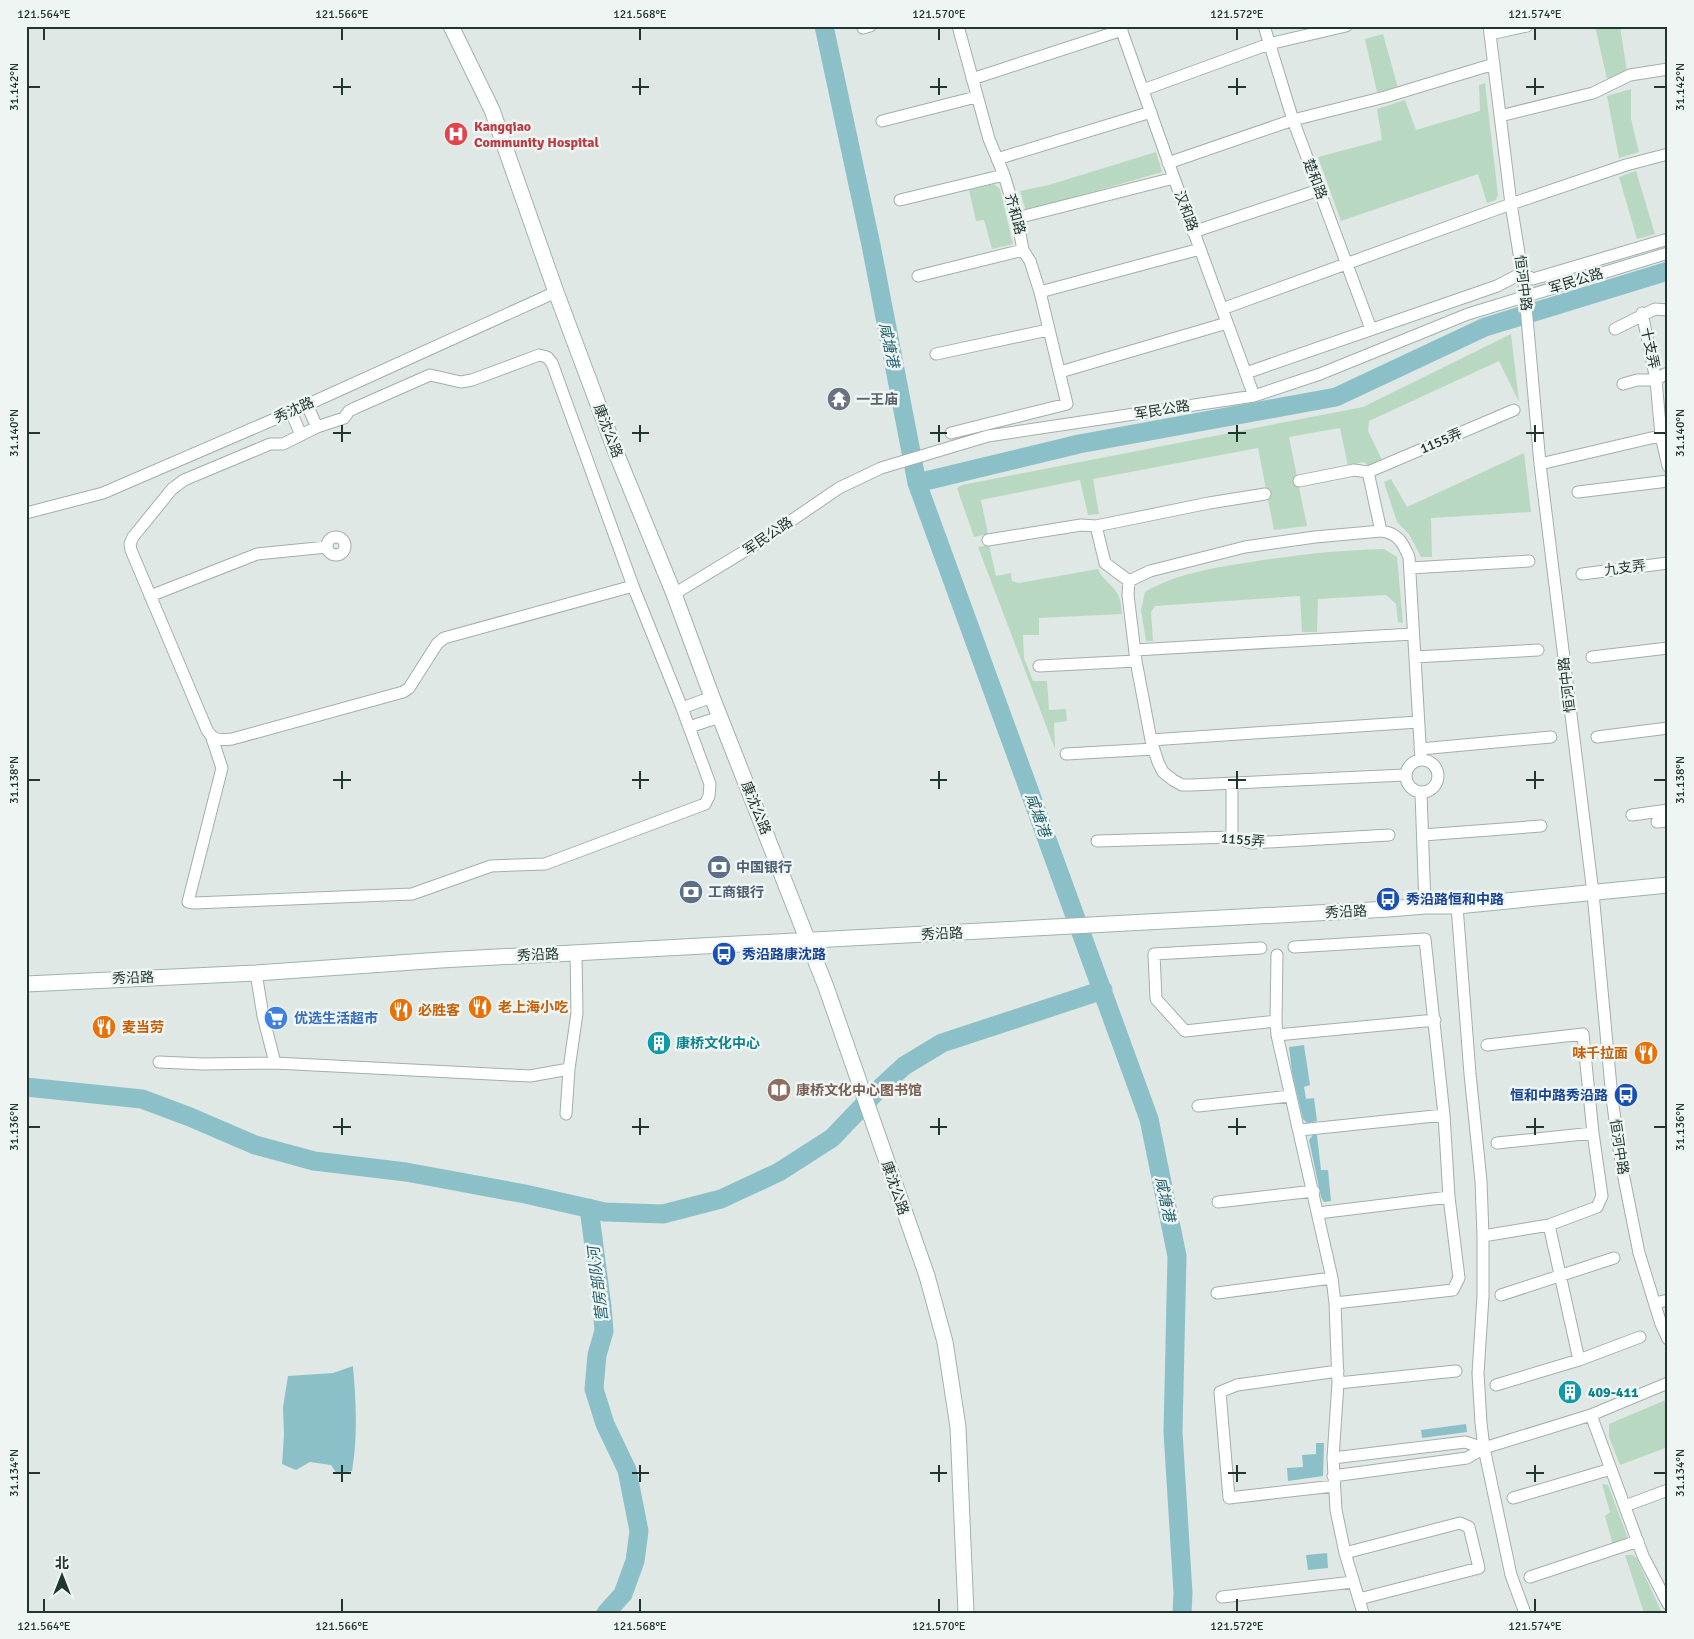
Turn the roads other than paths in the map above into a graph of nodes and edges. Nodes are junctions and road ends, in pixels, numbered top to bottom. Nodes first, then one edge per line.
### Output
1 (452, 26) edge
2 (958, 26) edge
3 (1264, 26) edge
4 (1346, 26) edge
5 (1527, 26) edge
6 (1121, 28) edge
7 (1490, 30) edge
8 (1269, 44) junction
9 (1494, 64) junction
10 (1668, 69) edge
11 (972, 80) junction
12 (1142, 90) junction
13 (976, 97) junction
14 (1151, 112) junction
15 (1500, 116) junction
16 (882, 120) dead end
17 (1293, 120) junction
18 (1668, 154) edge
19 (997, 158) junction
20 (1168, 163) junction
21 (1004, 175) junction
22 (1174, 178) junction
23 (1319, 190) junction
24 (900, 200) dead end
25 (1512, 204) junction
26 (1017, 218) junction
27 (1193, 232) junction
28 (1668, 239) edge
29 (1200, 249) junction
30 (1023, 250) junction
31 (1668, 253) edge
32 (1347, 263) junction
33 (1522, 273) junction
34 (918, 276) dead end
35 (556, 292) junction
36 (1040, 292) junction
37 (1525, 297) junction
38 (1222, 309) junction
39 (1668, 310) edge
40 (1642, 315) junction
41 (1227, 323) junction
42 (1615, 329) dead end
43 (1048, 330) junction
44 (1371, 330) junction
45 (936, 354) dead end
46 (1060, 372) junction
47 (1246, 373) junction
48 (1668, 374) edge
49 (1656, 380) junction
50 (1622, 384) dead end
51 (1254, 396) junction
52 (307, 404) junction
53 (1514, 410) dead end
54 (291, 412) junction
55 (318, 427) junction
56 (951, 433) dead end
57 (301, 435) junction
58 (1664, 435) edge
59 (1540, 464) junction
60 (1668, 466) edge
61 (1368, 472) junction
62 (1299, 481) dead end
63 (1668, 481) edge
64 (1578, 492) dead end
65 (1265, 494) dead end
66 (26, 513) edge
67 (1096, 526) junction
68 (1381, 531) junction
69 (988, 540) dead end
70 (327, 547) dead end
71 (1529, 561) dead end
72 (1668, 563) edge
73 (1410, 568) junction
74 (1582, 574) dead end
75 (1129, 581) junction
76 (632, 586) junction
77 (674, 594) junction
78 (150, 596) junction
79 (1413, 634) junction
80 (1668, 648) edge
81 (1538, 650) dead end
82 (1136, 656) junction
83 (1415, 657) junction
84 (1592, 657) dead end
85 (1040, 666) dead end
86 (712, 697) junction
87 (682, 708) junction
88 (720, 717) junction
89 (1418, 722) junction
90 (689, 727) junction
91 (1668, 728) edge
92 (1597, 736) dead end
93 (1551, 737) dead end
94 (212, 738) junction
95 (1153, 744) junction
96 (1066, 754) dead end
97 (1421, 754) junction
98 (1405, 775) junction
99 (1232, 783) junction
100 (1421, 793) junction
101 (1668, 810) edge
102 (1632, 815) dead end
103 (1540, 826) dead end
104 (1389, 835) dead end
105 (1423, 835) junction
106 (1232, 837) junction
107 (1097, 841) dead end
108 (1668, 885) edge
109 (1593, 893) junction
110 (1425, 906) junction
111 (1458, 906) junction
112 (808, 941) junction
113 (1294, 947) dead end
114 (1261, 948) dead end
115 (576, 953) junction
116 (1277, 955) dead end
117 (256, 973) junction
118 (26, 984) edge
119 (1435, 1020) junction
120 (1276, 1021) junction
121 (1277, 1035) junction
122 (1488, 1045) dead end
123 (159, 1062) dead end
124 (275, 1064) junction
125 (569, 1069) junction
126 (1290, 1096) junction
127 (1198, 1106) dead end
128 (566, 1114) dead end
129 (1444, 1115) junction
130 (1300, 1130) junction
131 (1593, 1133) junction
132 (1497, 1142) dead end
133 (1314, 1191) junction
134 (1449, 1197) junction
135 (1218, 1202) dead end
136 (1318, 1213) junction
137 (1549, 1224) junction
138 (1483, 1236) junction
139 (1614, 1258) dead end
140 (1559, 1275) junction
141 (1332, 1278) junction
142 (1217, 1293) dead end
143 (1502, 1294) dead end
144 (1668, 1300) edge
145 (1335, 1302) junction
146 (1655, 1302) junction
147 (1640, 1337) dead end
148 (1668, 1339) edge
149 (1579, 1360) junction
150 (1456, 1371) dead end
151 (1338, 1377) junction
152 (1668, 1383) edge
153 (1496, 1385) dead end
154 (1591, 1415) junction
155 (1484, 1448) junction
156 (1333, 1458) junction
157 (1611, 1469) junction
158 (1334, 1481) junction
159 (1668, 1490) edge
160 (1513, 1498) dead end
161 (1625, 1506) junction
162 (1638, 1541) junction
163 (1346, 1553) junction
164 (1530, 1578) dead end
165 (1662, 1581) edge
166 (1353, 1582) junction
167 (1222, 1597) dead end
168 (1359, 1599) junction
169 (1668, 1604) edge
170 (966, 1613) edge
171 (1363, 1613) edge
172 (1526, 1613) edge

1 - 35 street, 康沈公路
2 - 11 street, 齐和路
3 - 8 street, 楚和路
4 - 8 street
5 - 7 street
6 - 11 street
6 - 12 street, 汉和路
7 - 9 street, 恒河中路
8 - 12 street
8 - 17 street, 楚和路
9 - 15 street, 恒河中路
9 - 17 street
10 - 15 street
11 - 13 street, 齐和路
12 - 14 street, 汉和路
13 - 16 street
13 - 19 street, 齐和路
14 - 19 street
14 - 20 street, 汉和路
15 - 25 street, 恒河中路
17 - 20 street
17 - 23 street, 楚和路
18 - 25 street
19 - 21 street, 齐和路
20 - 22 street, 汉和路
21 - 24 street
21 - 26 street, 齐和路
22 - 26 street
22 - 27 street, 汉和路
23 - 27 street
23 - 32 street, 楚和路
25 - 32 street
25 - 33 street, 恒河中路
26 - 30 street, 齐和路
27 - 29 street, 汉和路
28 - 33 street
29 - 36 street
29 - 38 street, 汉和路
30 - 34 street
30 - 36 street, 齐和路
31 - 37 street, 军民公路
32 - 38 street
32 - 44 street, 楚和路
33 - 37 street, 恒河中路
33 - 44 street
35 - 52 street, 秀沈路
35 - 77 street, 康沈公路
36 - 43 street, 齐和路
37 - 51 street, 军民公路
37 - 59 street, 恒河中路
38 - 41 street, 汉和路
39 - 40 street, 十支弄
40 - 42 street, 十支弄
40 - 49 street, 十支弄
41 - 46 street
41 - 47 street, 汉和路
43 - 45 street
43 - 46 street, 齐和路
44 - 47 street
46 - 56 street, 齐和路
47 - 51 street, 汉和路
48 - 49 street, 十支弄
49 - 50 street, 十支弄
49 - 58 street, 十支弄
51 - 77 street, 军民公路
52 - 54 street, 秀沈路
52 - 55 street
53 - 61 street, 1155弄
54 - 57 street
54 - 66 street, 秀沈路
55 - 57 street
55 - 76 street
57 - 78 street
58 - 59 street
58 - 60 street
59 - 109 street, 恒河中路
61 - 62 street, 1155弄
61 - 68 street
63 - 64 street
65 - 67 street
67 - 69 street
67 - 75 street
68 - 73 street
68 - 75 street
70 - 78 street
71 - 73 street
72 - 74 street, 九支弄
73 - 79 street
75 - 82 street
76 - 87 street
76 - 94 street
77 - 86 street, 康沈公路
78 - 94 street
79 - 82 street
79 - 83 street
80 - 84 street
81 - 83 street
82 - 85 street
82 - 95 street
83 - 89 street
86 - 87 street
86 - 88 street, 康沈公路
87 - 90 street
88 - 90 street
88 - 112 street, 康沈公路
89 - 95 street
89 - 97 street
90 - 94 street
91 - 92 street
93 - 97 street
95 - 96 street
95 - 99 street
97 - 98 street
97 - 100 street
98 - 99 street
98 - 100 street
99 - 106 street
100 - 105 street
101 - 102 street
103 - 105 street
104 - 106 street, 1155弄
105 - 110 street
106 - 107 street, 1155弄
108 - 109 street, 秀沿路
109 - 111 street, 秀沿路
109 - 146 street, 恒河中路
110 - 111 street, 秀沿路
110 - 112 street, 秀沿路
111 - 138 street
112 - 115 street, 秀沿路
112 - 170 street, 康沈公路
113 - 119 street
114 - 120 street
115 - 117 street, 秀沿路
115 - 125 street
116 - 120 street
117 - 118 street, 秀沿路
117 - 124 street
119 - 121 street
119 - 129 street
120 - 121 street
121 - 126 street
122 - 131 street
123 - 124 street
124 - 125 street
125 - 128 street
126 - 127 street
126 - 130 street
129 - 130 street
129 - 134 street
130 - 133 street
131 - 132 street
131 - 137 street
133 - 135 street
133 - 136 street
134 - 136 street
134 - 145 street
136 - 141 street
137 - 138 street
137 - 140 street
138 - 155 street
139 - 140 street
140 - 143 street
140 - 149 street
141 - 142 street
141 - 145 street
144 - 146 street
145 - 151 street
146 - 148 street, 恒河中路
147 - 149 street
149 - 153 street
150 - 151 street
151 - 156 street
151 - 158 street
152 - 154 street
154 - 155 street
154 - 157 street
155 - 156 street
155 - 158 street
155 - 172 street
156 - 158 street
157 - 160 street
157 - 161 street
158 - 163 street
159 - 161 street
161 - 162 street
162 - 164 street
162 - 165 street
163 - 166 street
163 - 168 street
165 - 169 street
166 - 167 street
166 - 168 street
168 - 171 street

